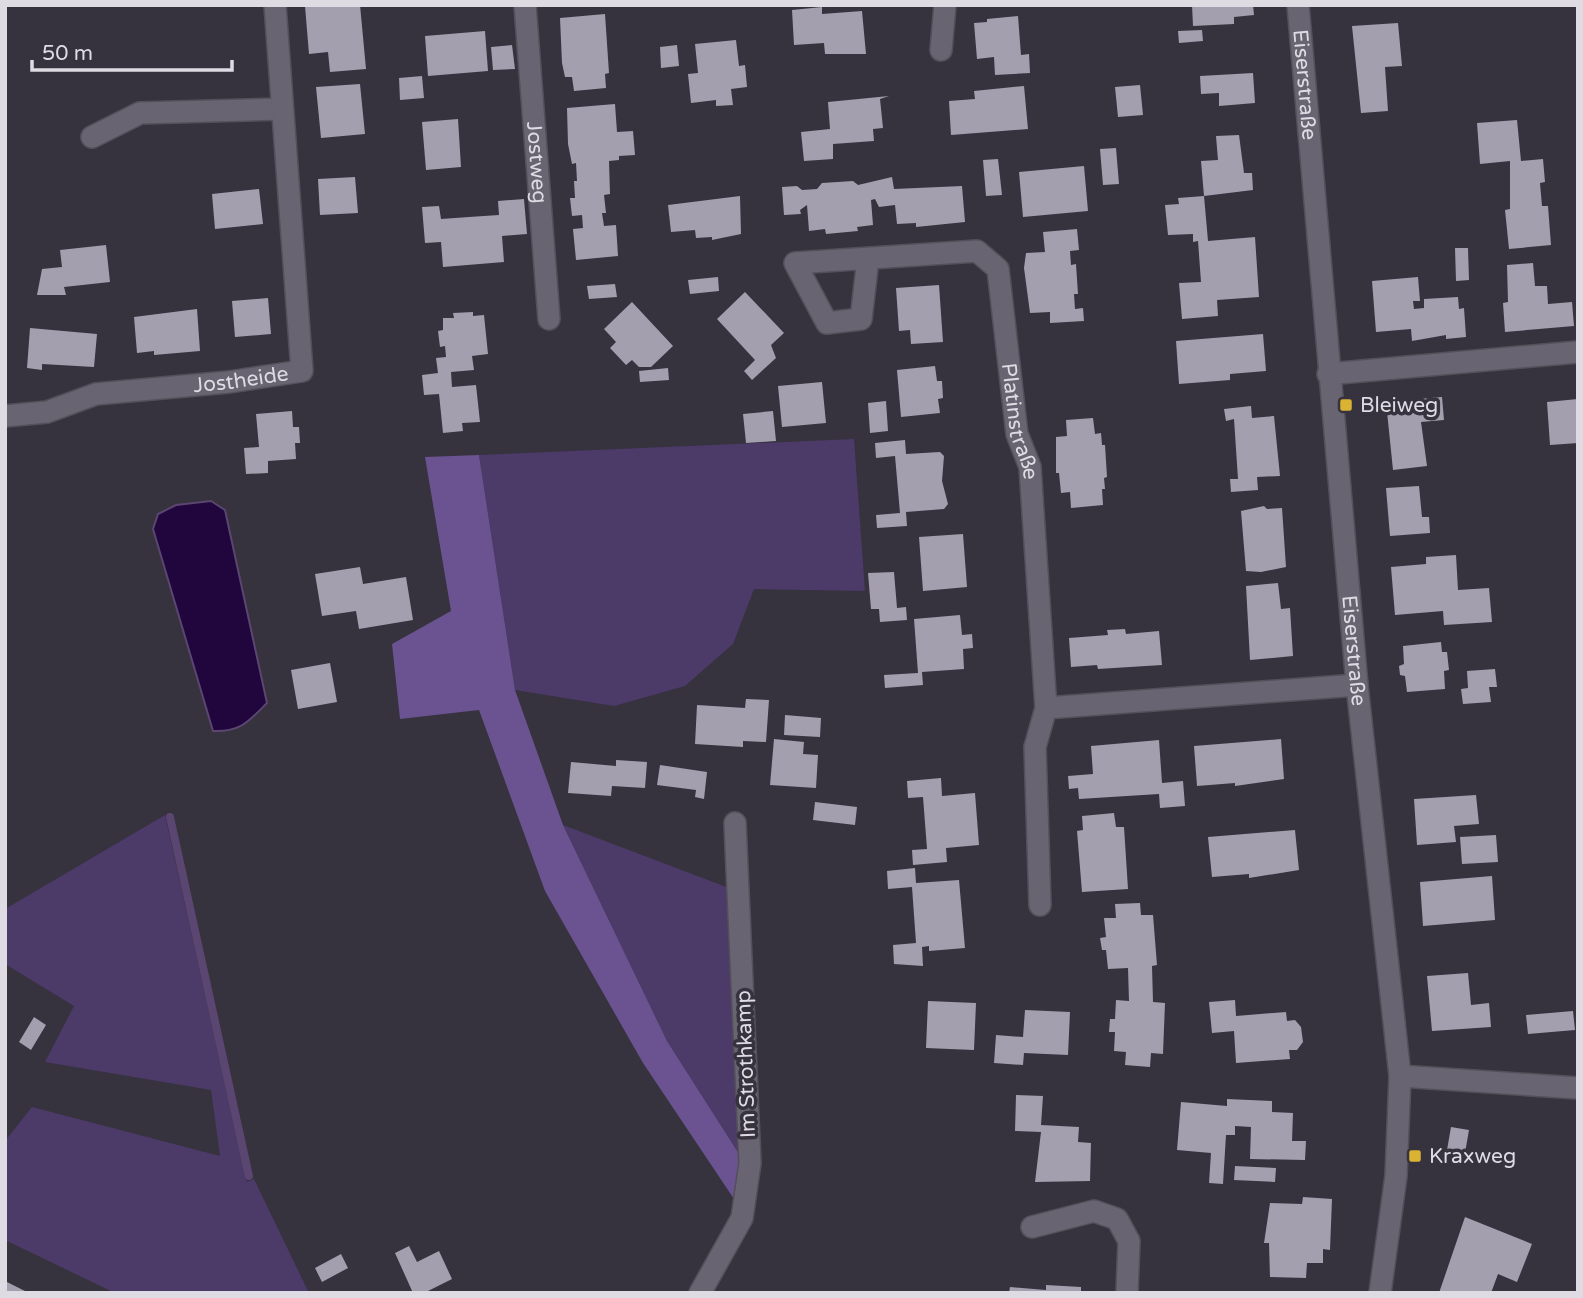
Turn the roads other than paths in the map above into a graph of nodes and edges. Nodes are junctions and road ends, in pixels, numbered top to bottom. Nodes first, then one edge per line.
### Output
1 (275, 5) edge
2 (525, 5) edge
3 (944, 5) edge
4 (1298, 5) edge
5 (941, 50) dead end
6 (282, 109) junction
7 (92, 138) dead end
8 (869, 259) dead end
9 (549, 319) dead end
10 (1578, 352) edge
11 (1328, 374) junction
12 (5, 416) edge
13 (1357, 685) junction
14 (1046, 708) junction
15 (735, 823) dead end
16 (1040, 905) dead end
17 (1399, 1076) junction
18 (1578, 1088) edge
19 (1032, 1227) dead end
20 (700, 1293) edge
21 (1127, 1293) edge
22 (1380, 1293) edge

1 - 6 street, Jostheide
2 - 9 street, Jostweg
3 - 5 street
4 - 11 street, Eiserstraße
6 - 7 street
6 - 12 street, Jostheide
8 - 14 street, Platinstraße
10 - 11 street
11 - 13 street, Eiserstraße
13 - 14 street
13 - 17 street, Eiserstraße
14 - 16 street, Platinstraße
15 - 20 street, Im Strothkamp
17 - 18 street
17 - 22 street, Eiserstraße
19 - 21 street

